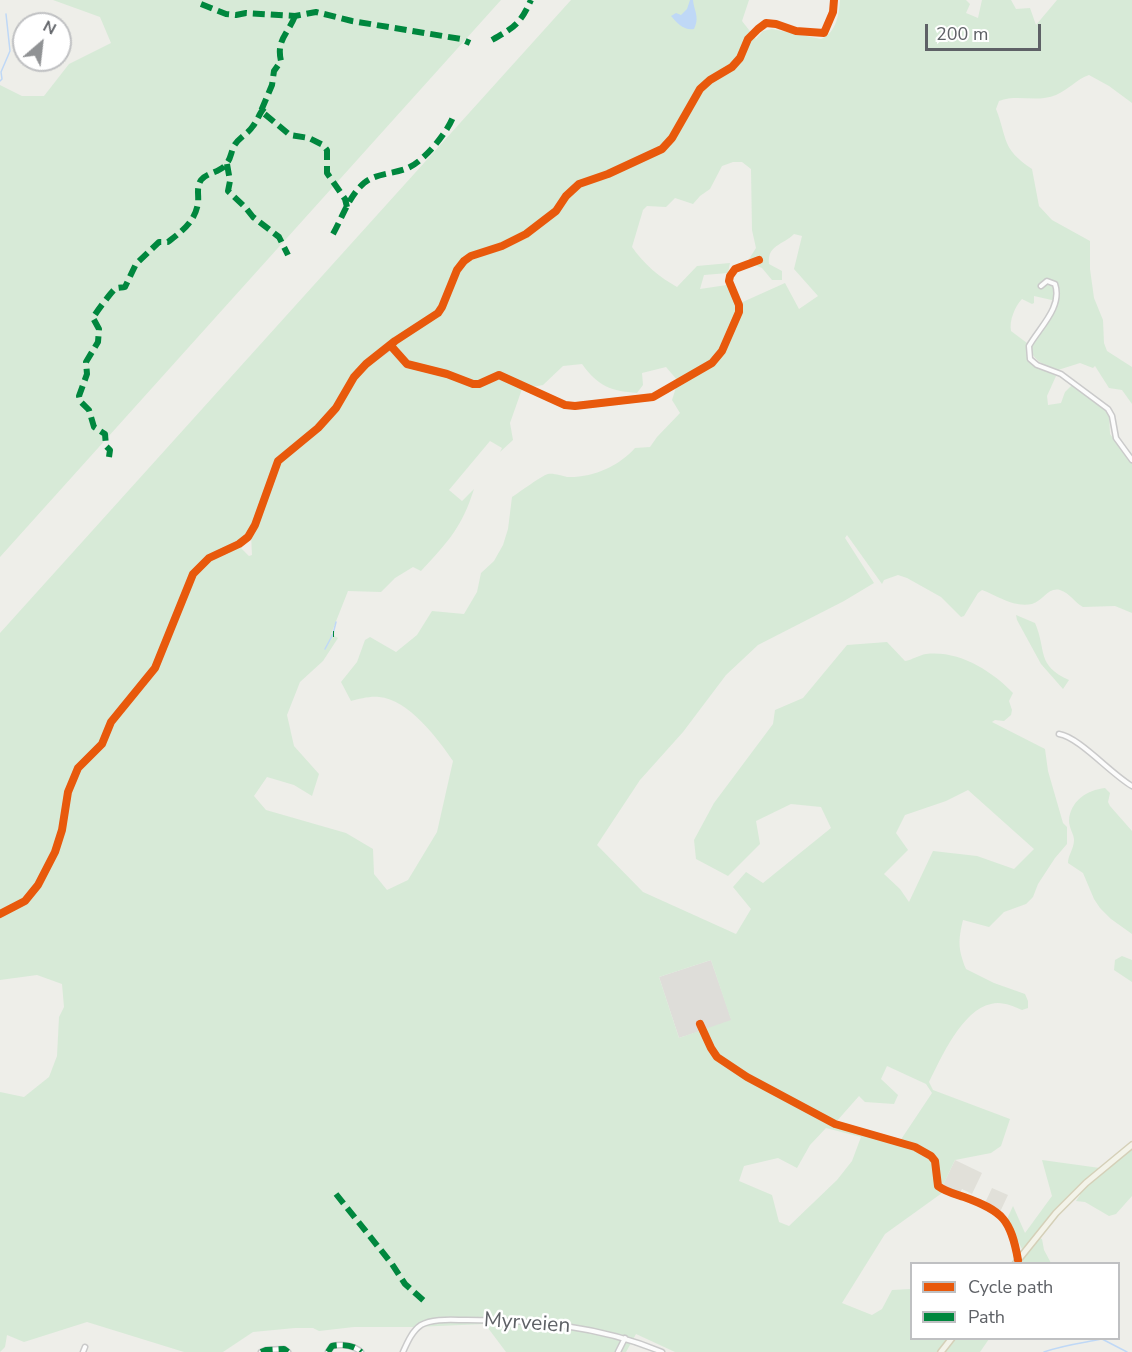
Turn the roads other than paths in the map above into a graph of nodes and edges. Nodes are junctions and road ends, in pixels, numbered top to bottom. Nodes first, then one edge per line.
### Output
1 (759, 260) dead end
2 (1041, 286) dead end
3 (1132, 460) edge
4 (1059, 734) dead end
5 (1132, 786) edge
6 (0, 914) edge
7 (700, 1024) dead end
8 (1132, 1146) edge
9 (1016, 1262) edge
10 (625, 1338) junction
11 (950, 1340) edge
12 (261, 1352) edge
13 (288, 1352) edge
14 (328, 1352) edge
15 (361, 1352) edge
16 (403, 1352) edge
17 (618, 1352) edge
18 (662, 1352) edge
19 (941, 1352) edge

1 - 6 street
2 - 3 street
4 - 5 street
7 - 9 street
8 - 9 main road
10 - 16 street, Myrveien
10 - 17 street
10 - 18 street, Myrveien
11 - 19 main road
12 - 13 street
14 - 15 street

